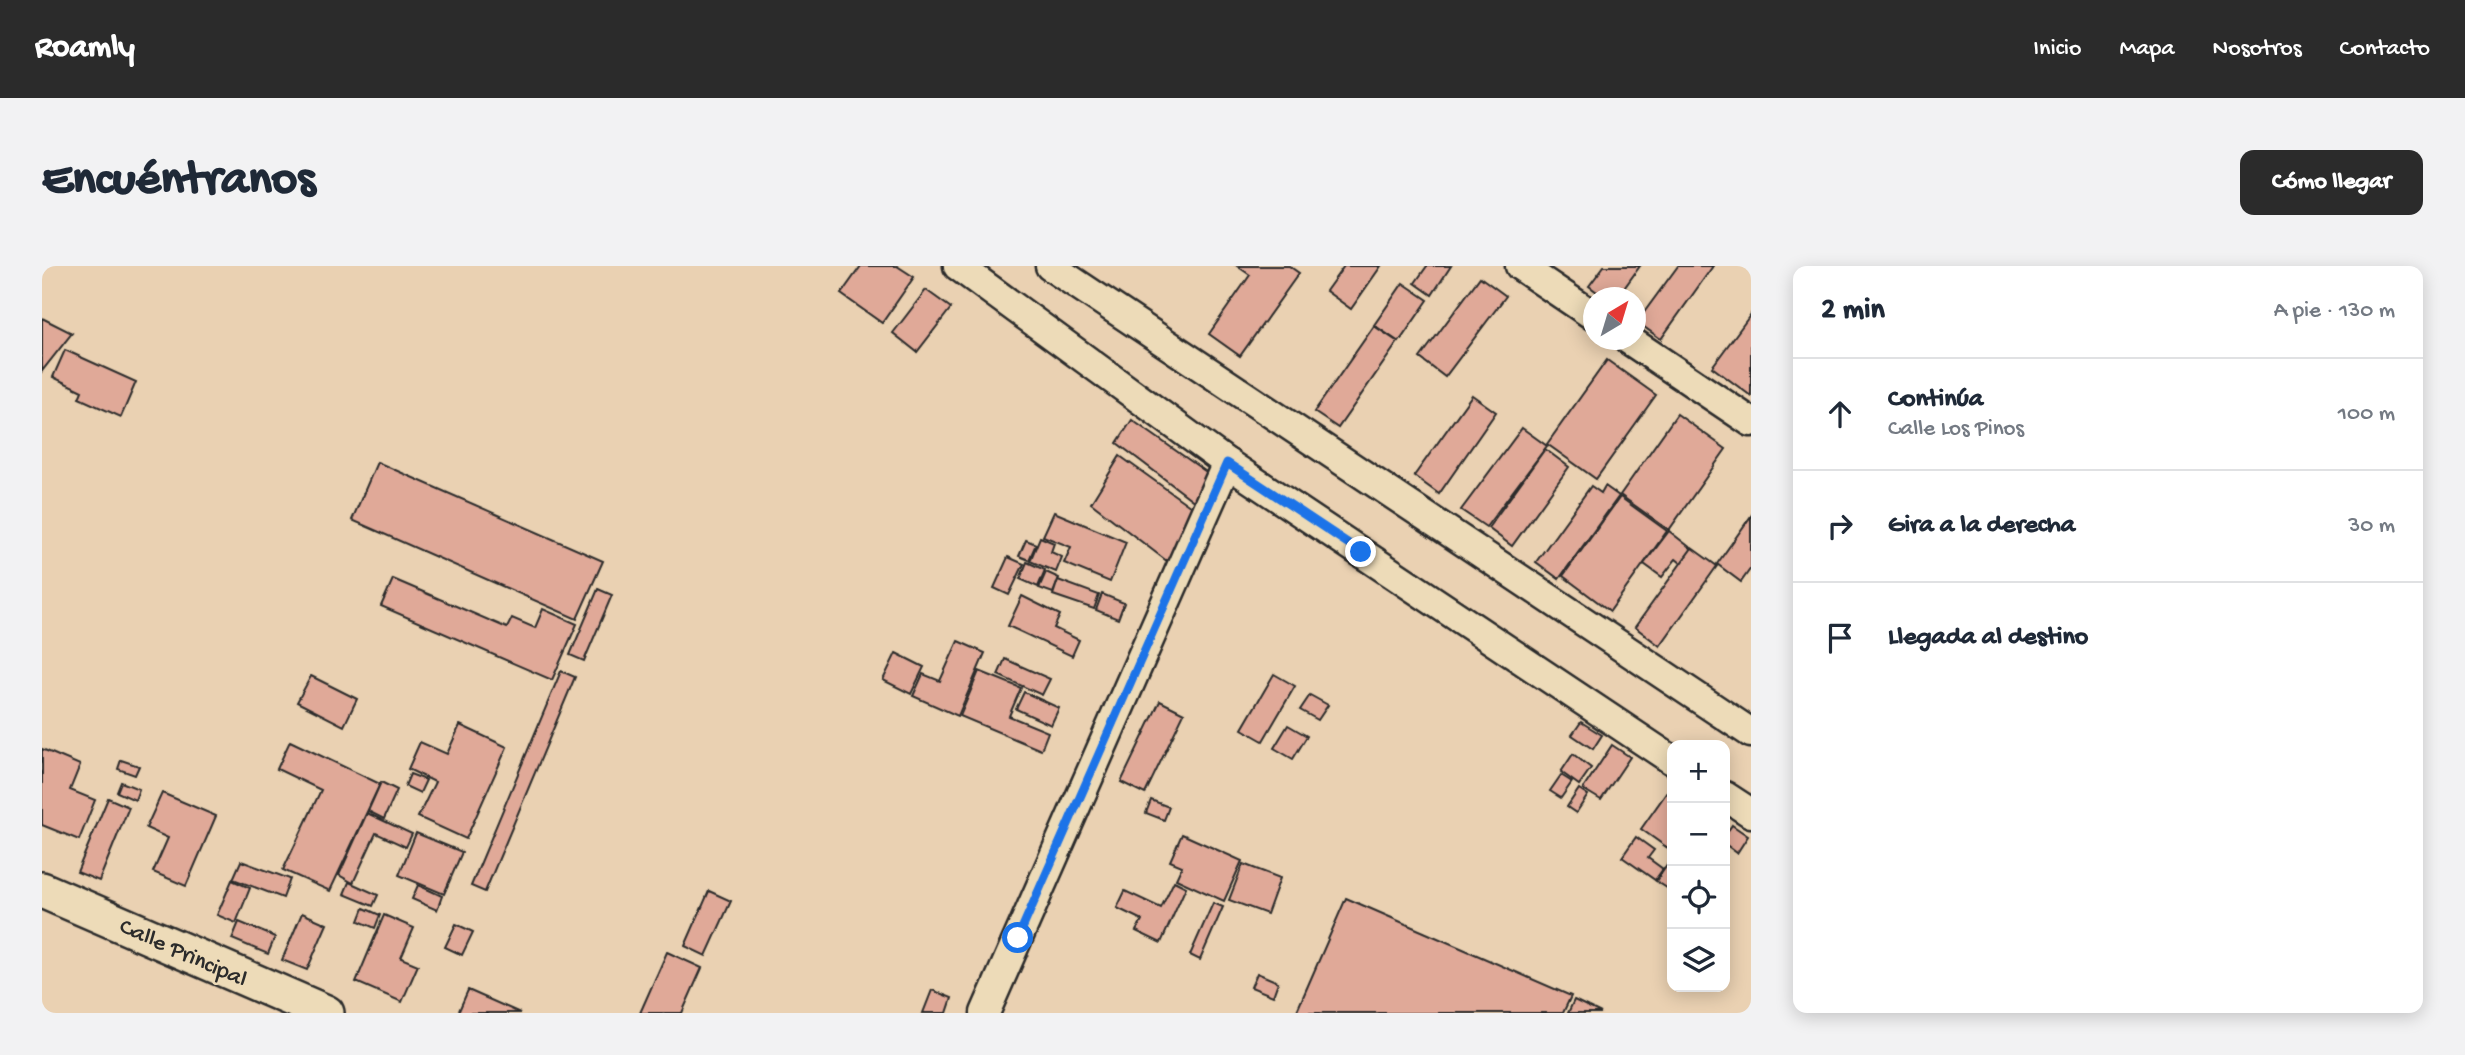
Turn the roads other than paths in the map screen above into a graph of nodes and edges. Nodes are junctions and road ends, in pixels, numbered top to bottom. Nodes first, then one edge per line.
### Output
1 (958, 266) edge
2 (1520, 266) edge
3 (1067, 271) edge
4 (1583, 309) edge
5 (1644, 350) edge
6 (1751, 422) edge
7 (1227, 463) junction
8 (1751, 733) edge
9 (1667, 757) edge
10 (1730, 799) edge
11 (1751, 813) edge
12 (42, 890) edge
13 (326, 1013) edge
14 (985, 1013) edge

1 - 7 street
2 - 4 street
3 - 8 street
5 - 6 street
7 - 9 street
7 - 14 street
10 - 11 street
12 - 13 street, Calle Principal

